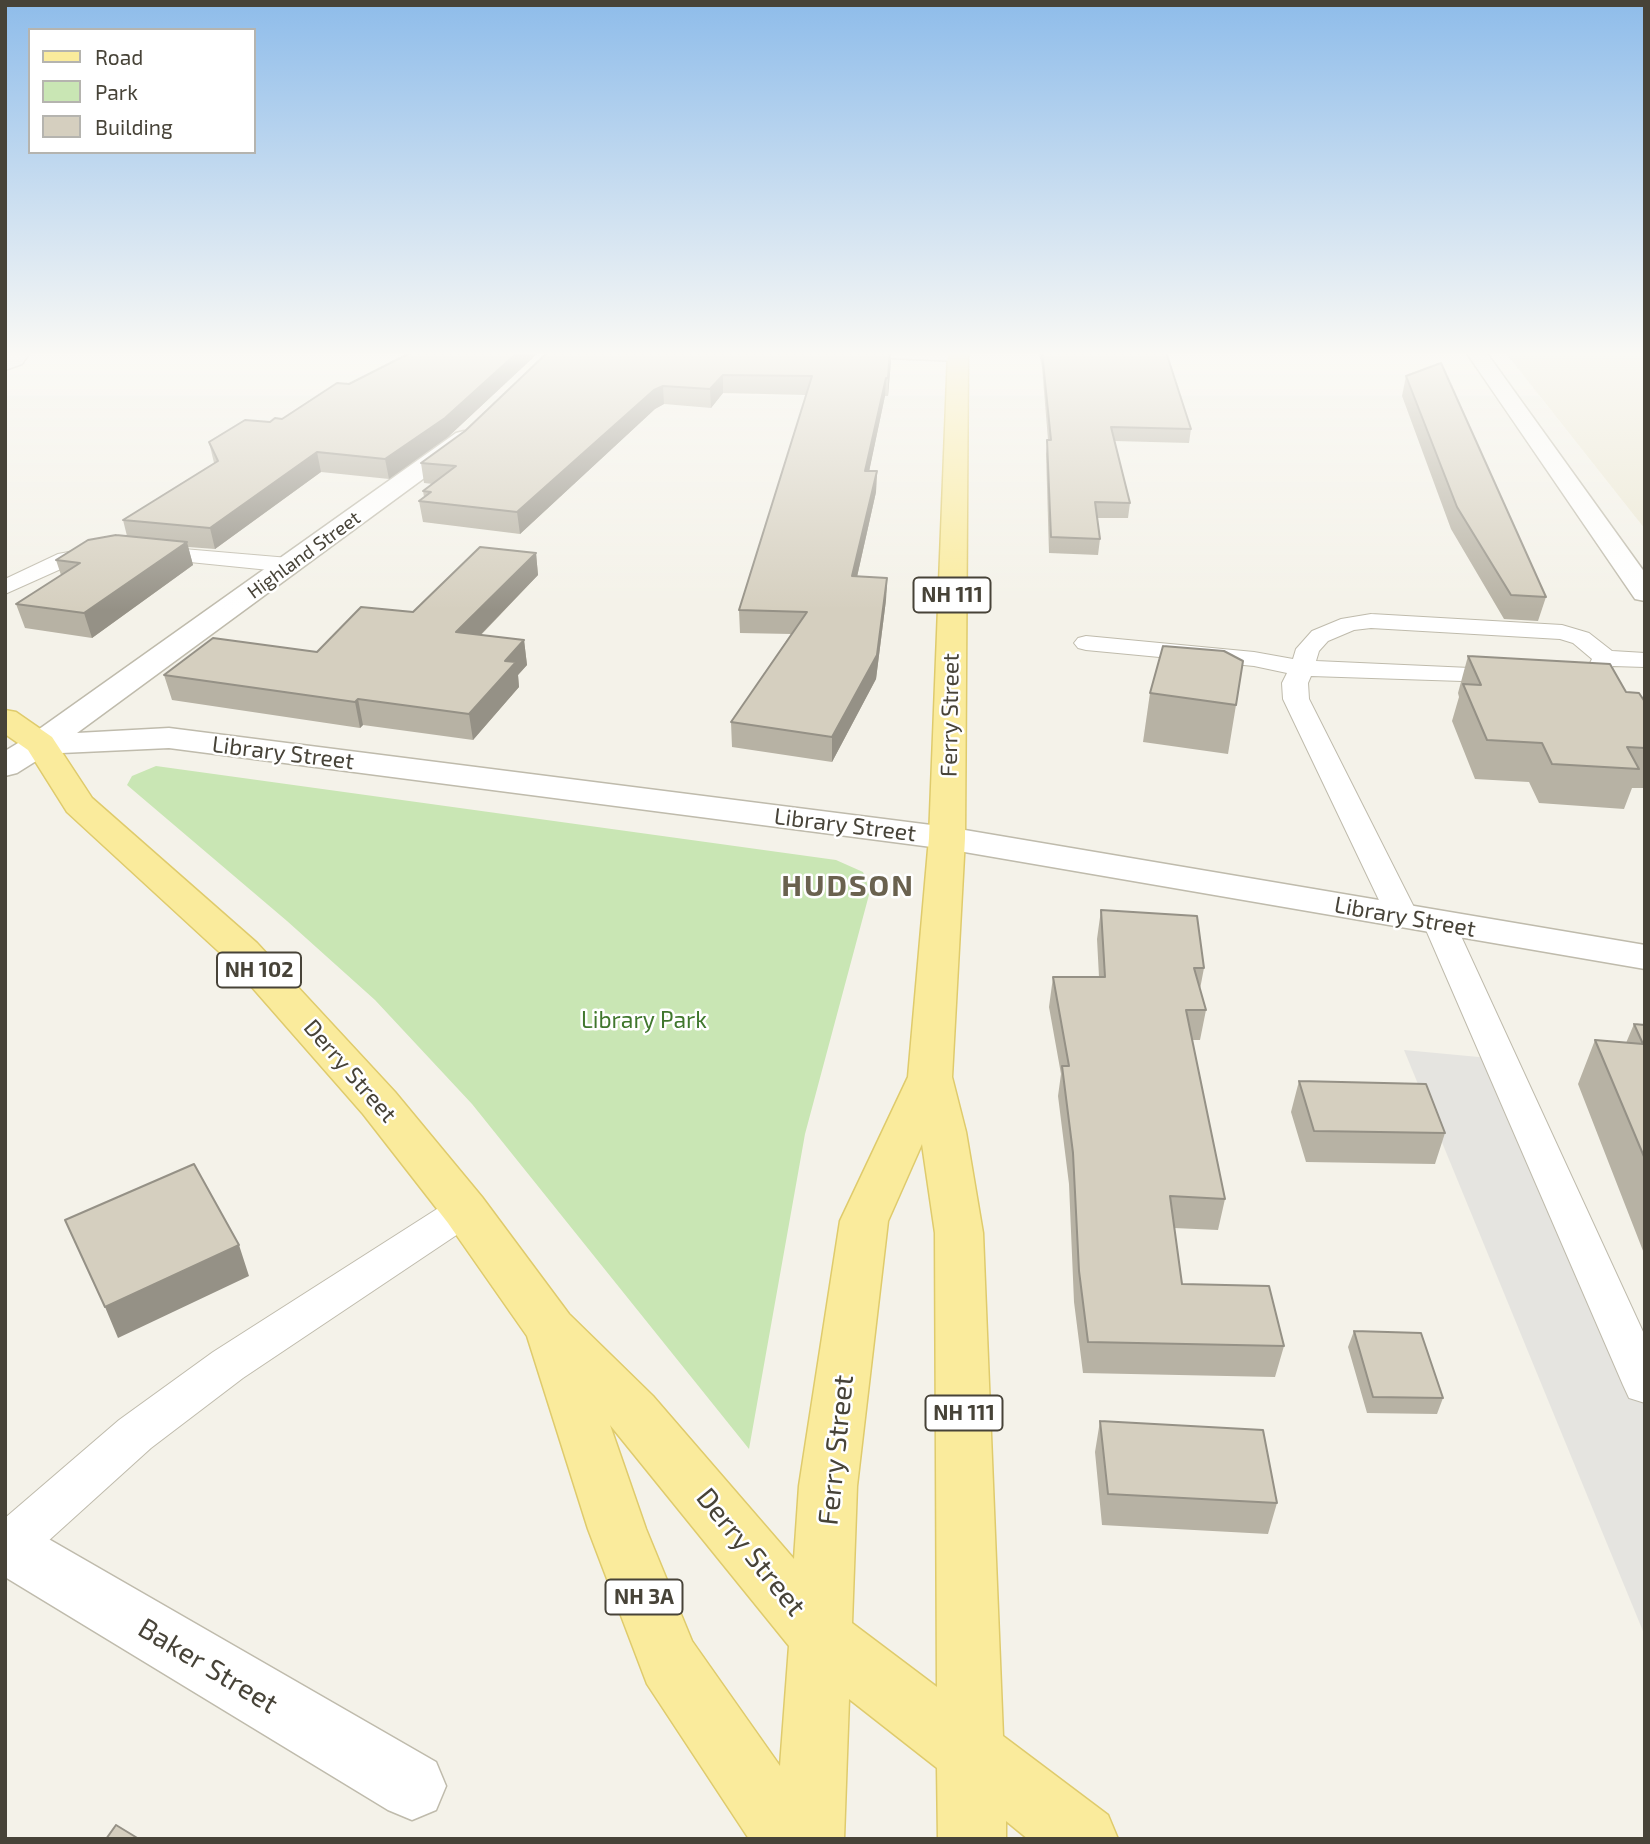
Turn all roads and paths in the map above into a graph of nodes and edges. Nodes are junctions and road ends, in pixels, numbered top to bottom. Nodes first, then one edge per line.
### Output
1 (464, 438) edge
2 (956, 438) edge
3 (1536, 438) edge
4 (289, 565) junction
5 (5, 587) edge
6 (1645, 593) edge
7 (1086, 643) dead end
8 (1605, 658) junction
9 (1645, 660) edge
10 (1302, 667) junction
11 (5, 719) edge
12 (40, 744) junction
13 (5, 766) edge
14 (947, 838) junction
15 (1403, 917) junction
16 (1439, 923) junction
17 (1645, 957) edge
18 (930, 1076) junction
19 (465, 1210) junction
20 (551, 1329) junction
21 (1645, 1385) edge
22 (7, 1546) edge
23 (821, 1639) junction
24 (972, 1752) junction
25 (412, 1786) dead end
26 (790, 1839) edge
27 (810, 1839) edge
28 (972, 1839) edge
29 (1084, 1839) edge

1 - 4 street, Highland Street
2 - 14 main road, Ferry Street / NH 111
3 - 6 street
4 - 5 lane
4 - 12 street, Highland Street
7 - 10 lane
8 - 9 lane
8 - 10 lane
8 - 10 lane
10 - 15 lane
11 - 12 main road, Derry Street / NH 102
12 - 13 street, Highland Street
12 - 14 street, Library Street
12 - 19 main road, Derry Street / NH 102
14 - 15 street, Library Street
14 - 18 main road, Ferry Street / NH 111
15 - 16 street, Library Street
16 - 17 street, Library Street
16 - 21 lane
18 - 23 main road, Ferry Street / NH 111
18 - 24 main road, Ferry Street / NH 111
19 - 20 main road, Derry Street / NH 102
19 - 22 lane
20 - 23 main road, Derry Street
20 - 26 main road, Derry Street / NH 3A
22 - 25 street, Baker Street
23 - 24 main road, Derry Street
23 - 27 main road, Ferry Street / NH 111
24 - 28 main road, Ferry Street / NH 111
24 - 29 main road, Derry Street

